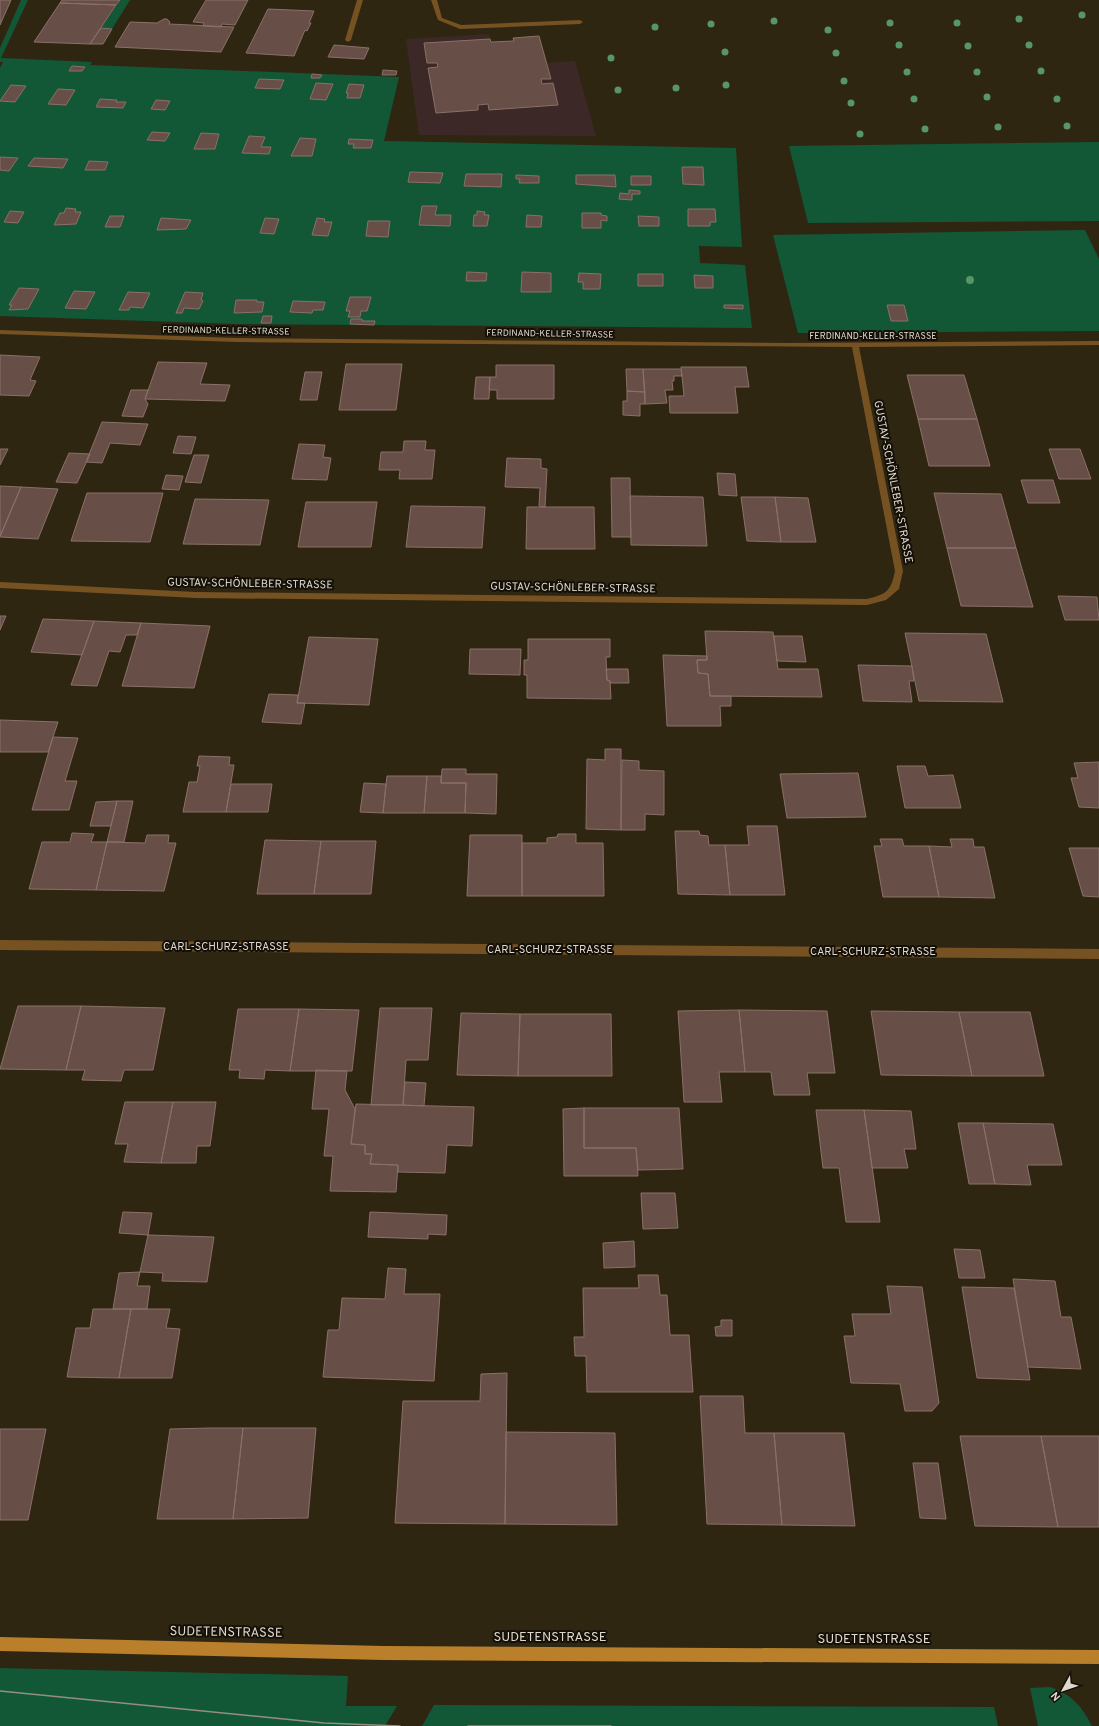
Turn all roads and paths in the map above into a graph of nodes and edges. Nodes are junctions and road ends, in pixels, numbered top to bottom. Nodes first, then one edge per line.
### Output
1 (360, 0) edge
2 (434, 0) edge
3 (580, 22) dead end
4 (348, 40) dead end
5 (0, 332) edge
6 (1099, 343) edge
7 (855, 345) junction
8 (0, 585) edge
9 (0, 945) edge
10 (1099, 954) edge
11 (0, 1644) edge
12 (1099, 1657) edge

1 - 4 street
2 - 3 street
5 - 7 street, FERDINAND-KELLER-STRASSE
6 - 7 street, FERDINAND-KELLER-STRASSE
7 - 8 street, GUSTAV-SCHÖNLEBER-STRASSE
9 - 10 street, CARL-SCHURZ-STRASSE
11 - 12 main road, SUDETENSTRASSE

